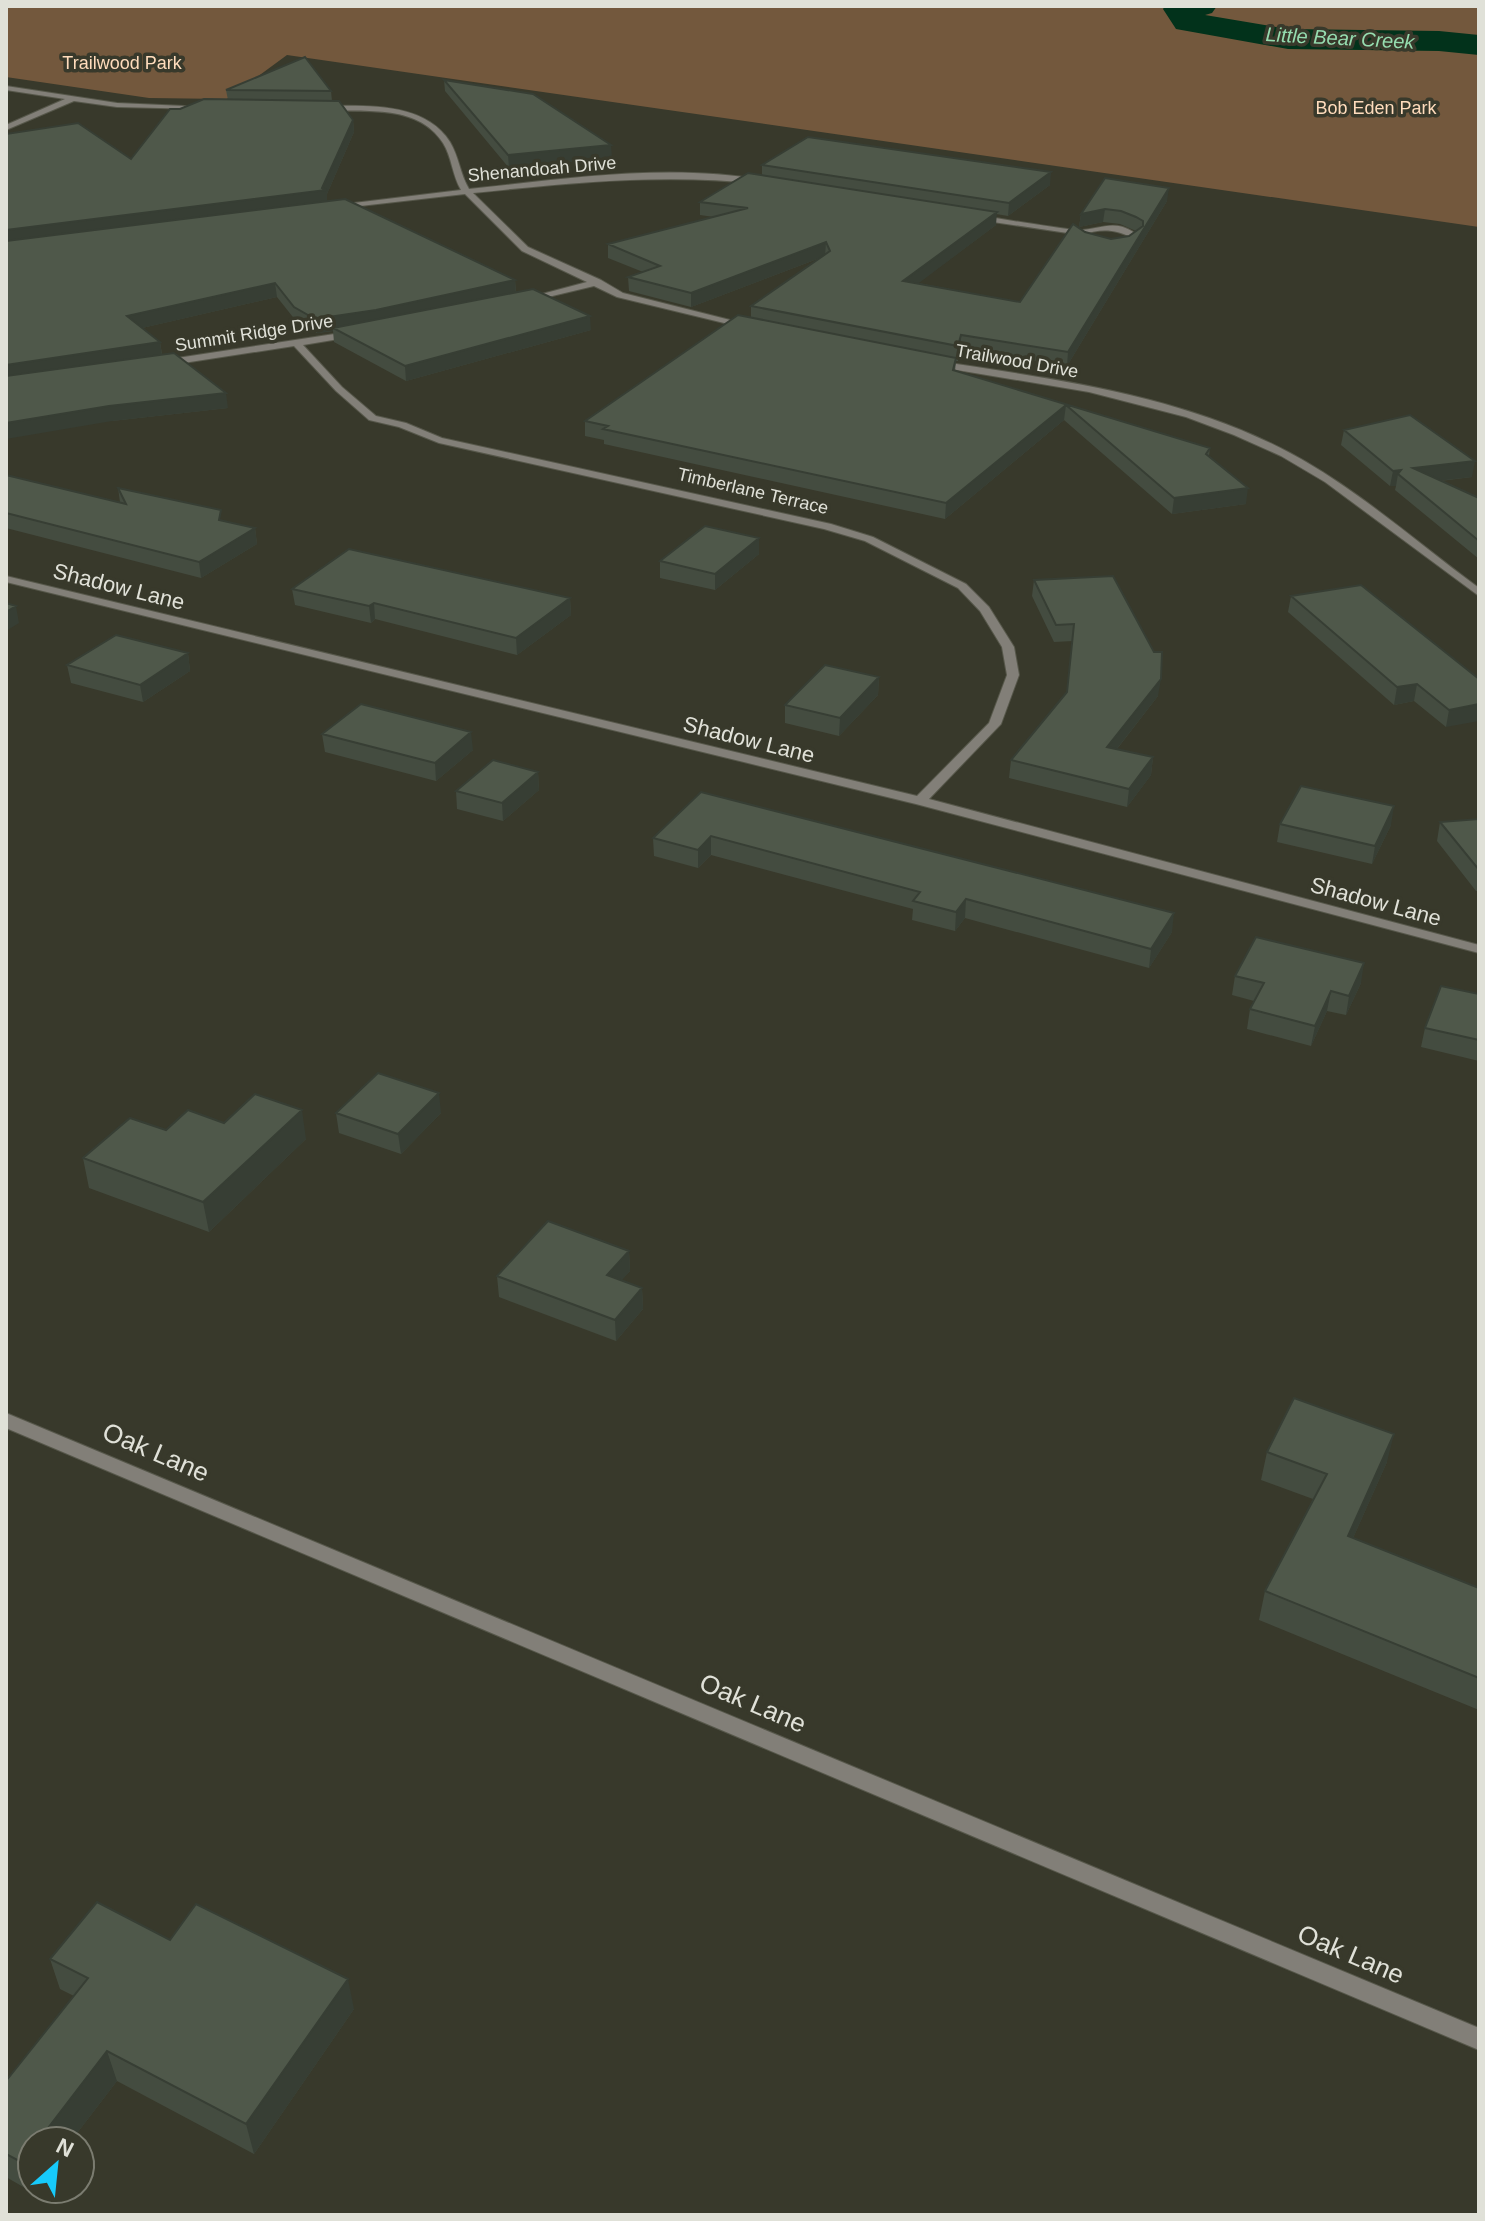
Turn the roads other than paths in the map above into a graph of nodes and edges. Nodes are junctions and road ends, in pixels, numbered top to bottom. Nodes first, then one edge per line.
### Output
1 (6, 88) edge
2 (74, 99) junction
3 (211, 107) edge
4 (306, 108) edge
5 (6, 128) edge
6 (772, 184) edge
7 (466, 191) junction
8 (323, 209) edge
9 (973, 216) edge
10 (1081, 233) junction
11 (1090, 243) edge
12 (1111, 246) edge
13 (598, 282) junction
14 (511, 305) edge
15 (755, 327) edge
16 (358, 333) edge
17 (297, 344) junction
18 (926, 362) edge
19 (159, 364) edge
20 (6, 579) edge
21 (1479, 593) edge
22 (920, 801) junction
23 (1479, 949) edge
24 (6, 1420) edge
25 (1479, 2039) edge

1 - 2 street
2 - 3 street
2 - 5 street
4 - 7 street
6 - 7 street, Shenandoah Drive
7 - 8 street, Shenandoah Drive
7 - 13 street
9 - 10 street
10 - 11 street
10 - 12 street
13 - 14 street
13 - 15 street
16 - 17 street, Summit Ridge Drive
17 - 19 street, Summit Ridge Drive
17 - 22 street, Timberlane Terrace
18 - 21 street, Trailwood Drive
20 - 22 street, Shadow Lane
22 - 23 street, Shadow Lane
24 - 25 street, Oak Lane

